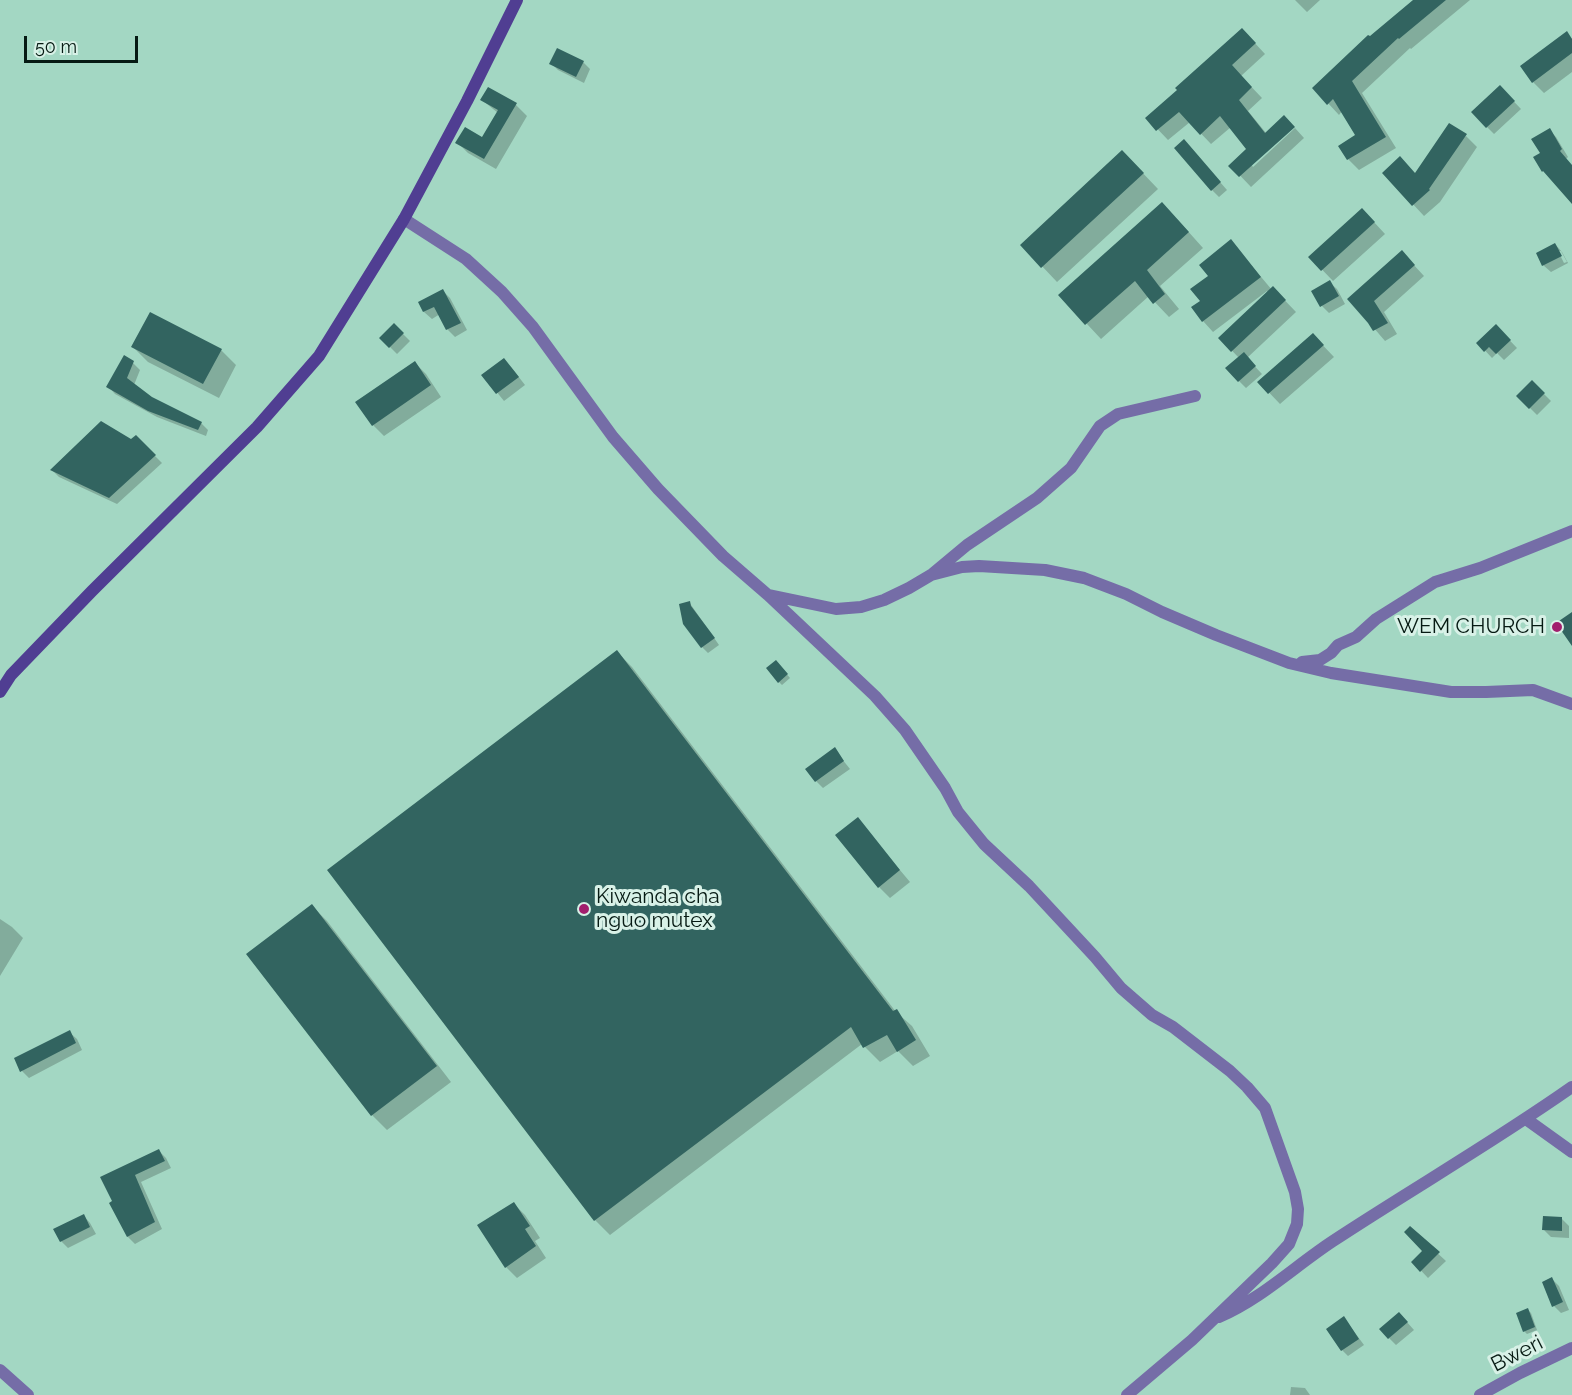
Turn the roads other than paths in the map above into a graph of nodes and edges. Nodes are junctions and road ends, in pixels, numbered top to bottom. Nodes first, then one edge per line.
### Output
1 (517, 0) edge
2 (404, 219) junction
3 (1195, 396) dead end
4 (1572, 531) edge
5 (931, 575) junction
6 (768, 595) junction
7 (1289, 663) junction
8 (0, 692) edge
9 (1572, 704) edge
10 (1572, 1087) edge
11 (1526, 1119) junction
12 (1572, 1152) edge
13 (1212, 1320) junction
14 (1572, 1348) edge
15 (0, 1370) edge
16 (28, 1395) edge
17 (1127, 1395) edge
18 (1480, 1395) edge

1 - 2 street
2 - 6 street
2 - 8 street
3 - 5 street
4 - 7 street
5 - 6 street
5 - 7 street
6 - 13 street
7 - 9 street
10 - 11 street
11 - 12 street
11 - 13 street
13 - 17 street
14 - 18 street, Bweri
15 - 16 street

